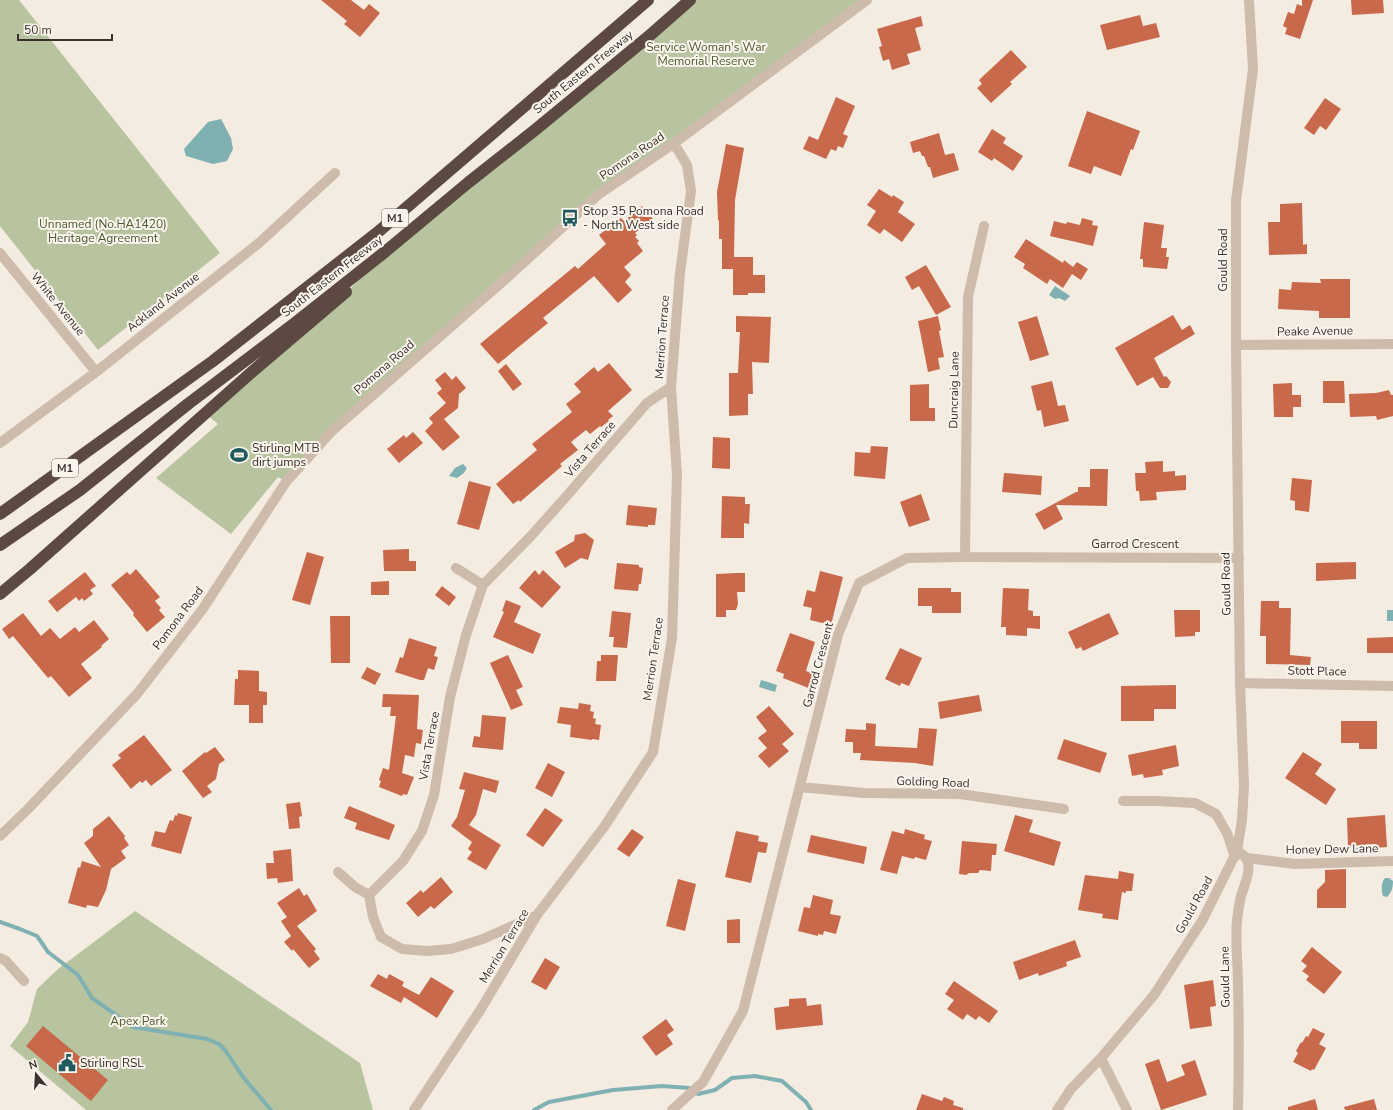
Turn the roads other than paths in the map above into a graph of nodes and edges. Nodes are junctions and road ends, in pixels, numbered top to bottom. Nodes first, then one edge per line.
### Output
1 (648, 0) edge
2 (690, 0) edge
3 (867, 0) edge
4 (1249, 0) edge
5 (673, 144) junction
6 (335, 173) dead end
7 (984, 226) dead end
8 (386, 251) junction
9 (0, 253) edge
10 (1393, 344) edge
11 (1236, 345) junction
12 (96, 372) junction
13 (671, 388) junction
14 (0, 443) edge
15 (0, 514) edge
16 (0, 545) edge
17 (965, 557) junction
18 (1239, 558) junction
19 (456, 568) dead end
20 (483, 585) junction
21 (0, 594) edge
22 (1240, 682) junction
23 (1393, 686) edge
24 (800, 787) junction
25 (1123, 801) dead end
26 (1064, 809) dead end
27 (0, 836) edge
28 (1236, 854) junction
29 (1247, 858) junction
30 (1393, 861) edge
31 (338, 872) dead end
32 (369, 895) junction
33 (537, 915) junction
34 (0, 958) edge
35 (24, 981) dead end
36 (1101, 1058) junction
37 (414, 1110) edge
38 (672, 1110) edge
39 (1058, 1110) edge
40 (1127, 1110) edge
41 (1238, 1110) edge

1 - 15 highway, South Eastern Freeway / M1
2 - 8 highway, South Eastern Freeway / M1
3 - 5 street, Pomona Road
4 - 11 street, Gould Road
5 - 13 street, Merrion Terrace
5 - 27 street, Pomona Road
6 - 12 street, Ackland Avenue
7 - 17 street, Duncraig Lane
8 - 16 highway, South Eastern Freeway / M1
8 - 21 highway
9 - 12 street, White Avenue
10 - 11 street, Peake Avenue
11 - 18 street, Gould Road
12 - 14 street, Ackland Avenue
13 - 20 street, Vista Terrace
13 - 33 street, Merrion Terrace
17 - 18 street, Garrod Crescent
17 - 24 street, Garrod Crescent
18 - 22 street, Gould Road
19 - 20 street
20 - 32 street, Vista Terrace
22 - 23 street, Stott Place
22 - 28 street, Gould Road
24 - 26 street, Golding Road
24 - 38 street, Garrod Crescent
25 - 28 street
28 - 29 street
28 - 36 street, Gould Road
29 - 30 street, Honey Dew Lane
29 - 41 street, Gould Lane
31 - 32 street
32 - 33 street
33 - 37 street, Merrion Terrace
34 - 35 street
36 - 39 street, Gould Road
36 - 40 street

